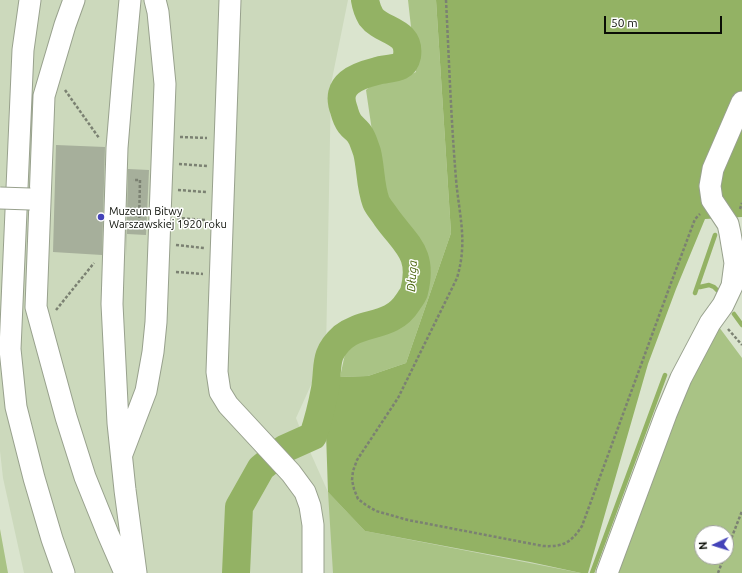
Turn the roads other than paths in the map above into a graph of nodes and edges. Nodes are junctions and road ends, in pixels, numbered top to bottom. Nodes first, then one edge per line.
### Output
1 (30, 0) edge
2 (74, 0) edge
3 (130, 0) edge
4 (154, 0) edge
5 (230, 0) edge
6 (742, 102) edge
7 (0, 198) edge
8 (35, 199) junction
9 (121, 456) junction
10 (64, 573) edge
11 (125, 573) edge
12 (136, 573) edge
13 (313, 573) edge
14 (606, 573) edge

1 - 10 street
2 - 8 street
3 - 9 street
4 - 9 street
5 - 13 street
6 - 14 street
7 - 8 street, bridge
8 - 11 street
9 - 12 street

